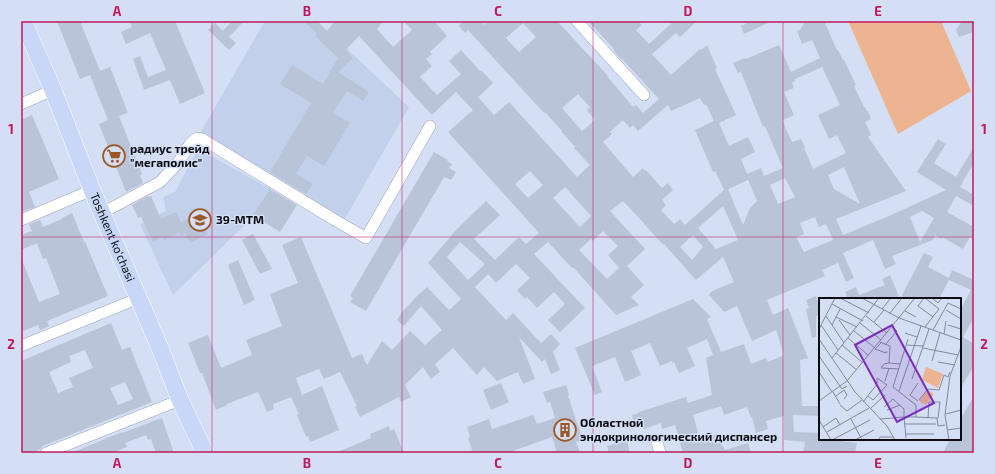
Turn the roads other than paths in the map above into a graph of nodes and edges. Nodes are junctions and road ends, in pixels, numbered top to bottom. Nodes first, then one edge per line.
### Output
1 (24, 21) edge
2 (577, 21) edge
3 (53, 90) junction
4 (644, 95) dead end
5 (21, 104) edge
6 (430, 126) dead end
7 (92, 190) junction
8 (102, 213) junction
9 (21, 220) edge
10 (139, 298) junction
11 (21, 346) edge
12 (180, 400) junction
13 (657, 442) dead end
14 (46, 453) edge
15 (205, 453) edge
16 (660, 453) edge

1 - 3 main road, Toshkent ko'chasi
2 - 4 street
3 - 5 street
3 - 7 main road, Toshkent ko'chasi
6 - 8 street
7 - 8 main road, Toshkent ko'chasi
7 - 9 street
8 - 10 main road, Toshkent ko'chasi
10 - 11 street
10 - 12 main road, Toshkent ko'chasi
12 - 14 street
12 - 15 main road, Toshkent ko'chasi
13 - 16 street

